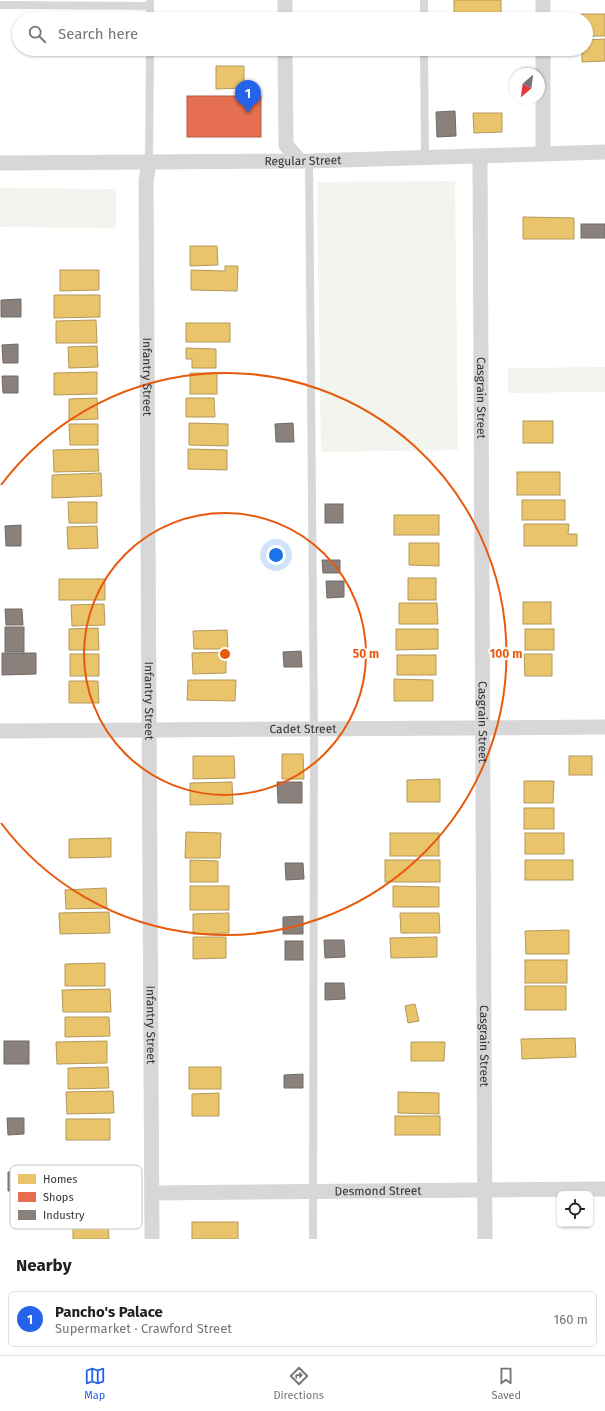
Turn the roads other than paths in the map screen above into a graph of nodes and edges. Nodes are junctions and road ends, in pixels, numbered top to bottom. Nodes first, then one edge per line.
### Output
1 (285, 0) edge
2 (424, 0) edge
3 (543, 0) edge
4 (150, 3) edge
5 (0, 5) edge
6 (285, 12) edge
7 (424, 12) edge
8 (543, 12) edge
9 (150, 56) edge
10 (285, 56) edge
11 (424, 56) edge
12 (543, 56) edge
13 (605, 152) edge
14 (544, 154) junction
15 (480, 156) junction
16 (425, 158) junction
17 (305, 161) junction
18 (0, 163) edge
19 (149, 163) junction
20 (483, 727) junction
21 (605, 727) edge
22 (314, 729) junction
23 (148, 730) junction
24 (0, 731) edge
25 (605, 1189) edge
26 (485, 1191) junction
27 (312, 1192) junction
28 (152, 1193) junction
29 (152, 1239) edge
30 (313, 1239) edge
31 (485, 1239) edge

1 - 6 street
2 - 7 lane
3 - 8 street
4 - 5 lane
9 - 19 lane
10 - 17 street
11 - 16 lane
12 - 14 street
13 - 14 street, Regular Street
14 - 15 street, Regular Street
15 - 16 street, Regular Street
15 - 20 street, Casgrain Street
16 - 17 street, Regular Street
17 - 19 street, Regular Street
17 - 22 lane
18 - 19 street, Regular Street
19 - 23 street, Infantry Street
20 - 21 street, Cadet Street
20 - 22 street, Cadet Street
20 - 26 street, Casgrain Street
22 - 23 street, Cadet Street
22 - 27 lane
23 - 24 street, Cadet Street
23 - 28 street, Infantry Street
25 - 26 street, Desmond Street
26 - 27 street, Desmond Street
26 - 31 street, Casgrain Street
27 - 28 street, Desmond Street
27 - 30 lane
28 - 29 street, Infantry Street

